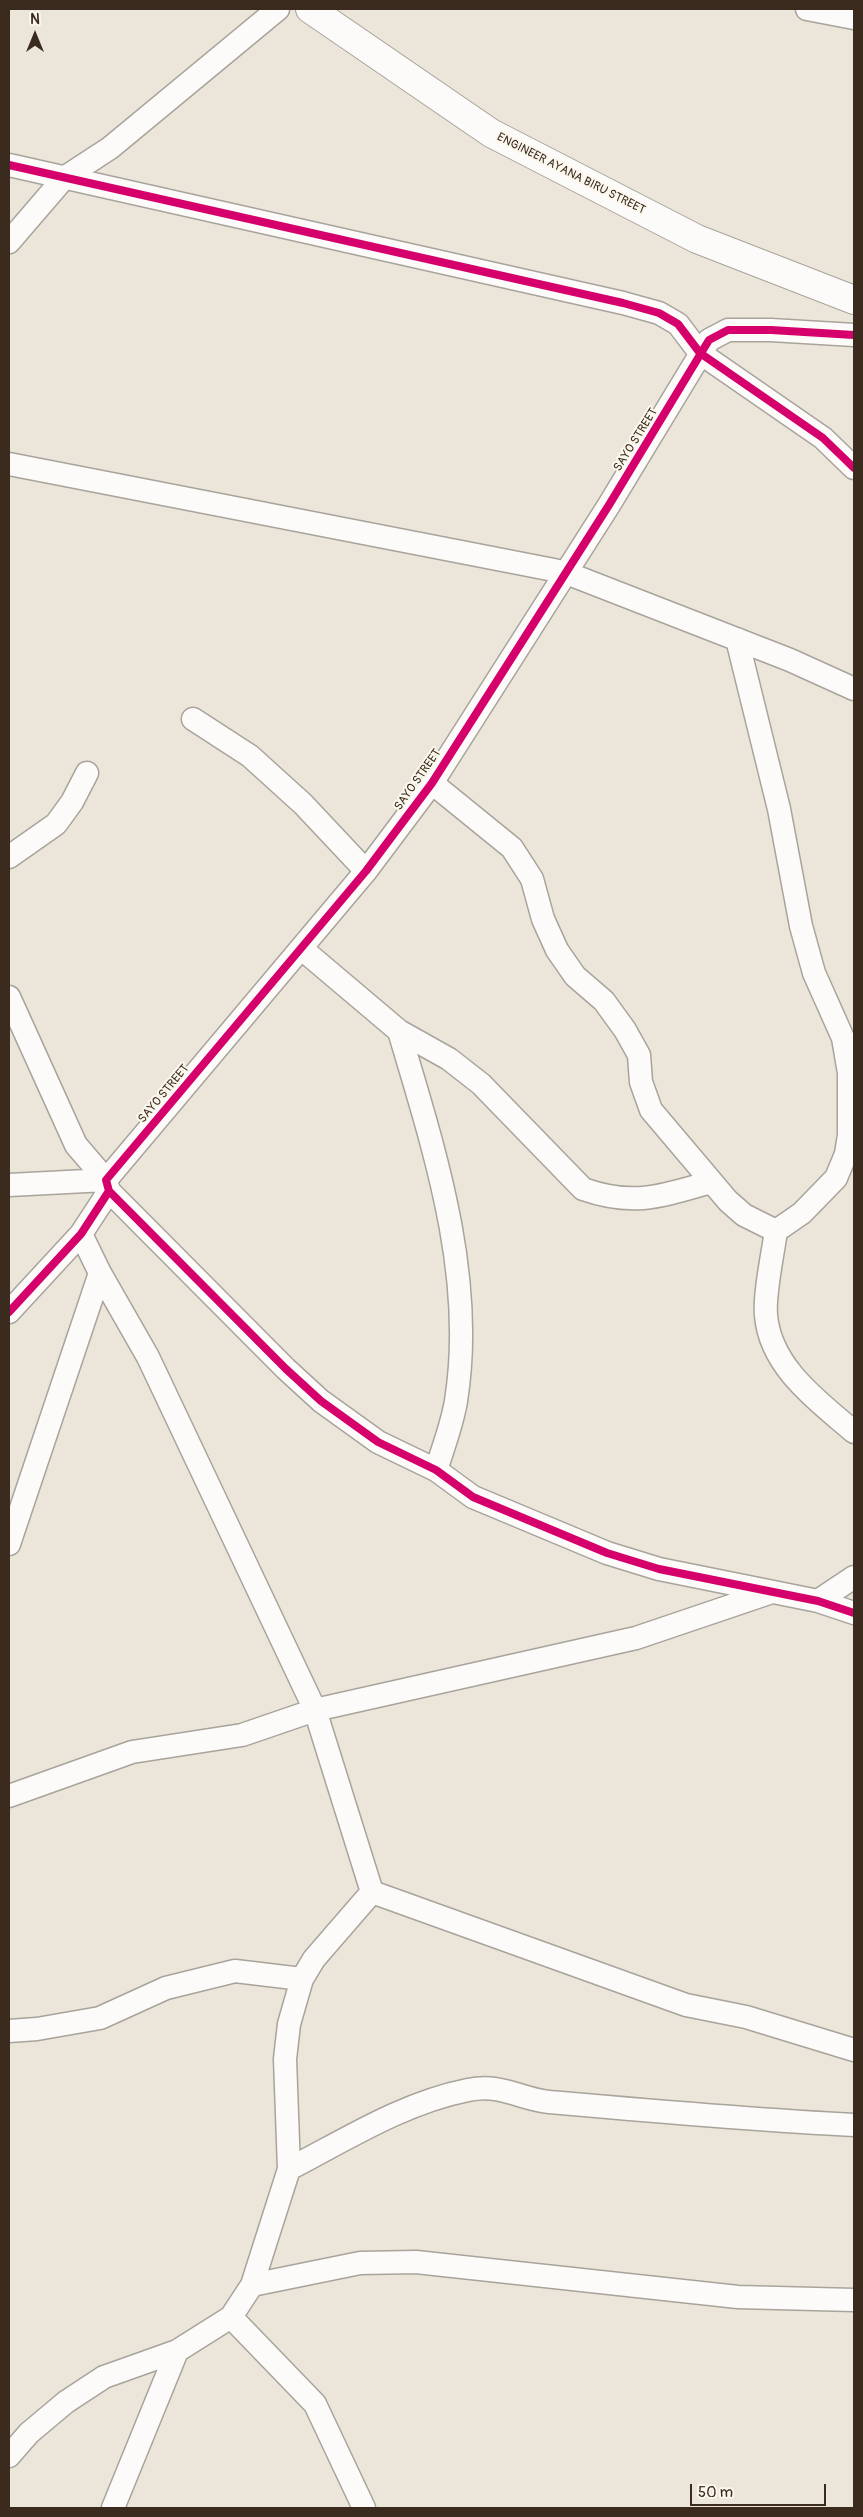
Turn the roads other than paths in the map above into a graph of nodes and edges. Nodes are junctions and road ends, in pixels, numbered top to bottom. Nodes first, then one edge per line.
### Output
1 (278, 9) edge
2 (310, 9) edge
3 (807, 9) edge
4 (854, 18) edge
5 (9, 165) edge
6 (64, 178) junction
7 (9, 242) edge
8 (854, 300) edge
9 (854, 336) edge
10 (700, 353) junction
11 (9, 464) edge
12 (854, 468) edge
13 (564, 572) junction
14 (737, 639) junction
15 (854, 689) edge
16 (193, 719) dead end
17 (87, 773) dead end
18 (432, 783) junction
19 (9, 857) edge
20 (366, 871) junction
21 (302, 949) junction
22 (9, 997) edge
23 (399, 1031) junction
24 (711, 1182) junction
25 (9, 1185) edge
26 (108, 1185) junction
27 (776, 1231) junction
28 (81, 1234) junction
29 (100, 1273) junction
30 (9, 1312) edge
31 (854, 1432) edge
32 (436, 1470) junction
33 (9, 1544) edge
34 (854, 1577) edge
35 (774, 1591) junction
36 (818, 1601) junction
37 (854, 1612) edge
38 (315, 1710) junction
39 (9, 1796) edge
40 (372, 1892) junction
41 (302, 1979) junction
42 (9, 2031) edge
43 (854, 2050) edge
44 (854, 2124) edge
45 (289, 2169) junction
46 (252, 2285) junction
47 (854, 2300) edge
48 (231, 2317) junction
49 (177, 2351) junction
50 (9, 2456) edge
51 (112, 2508) edge
52 (364, 2508) edge

1 - 6 street
2 - 8 main road, ENGINEER AYANA BIRU STREET
3 - 4 street
5 - 6 street
6 - 7 street
6 - 10 street
9 - 10 street, SAYO STREET
10 - 12 street
10 - 13 street, SAYO STREET
11 - 13 street
13 - 14 street
13 - 18 street, SAYO STREET
14 - 15 street
14 - 27 street
16 - 20 street
17 - 19 street
18 - 20 street, SAYO STREET
18 - 24 street
20 - 21 street, SAYO STREET
21 - 23 street
21 - 26 street, SAYO STREET
22 - 26 street
23 - 24 street
23 - 32 street
24 - 27 street
25 - 26 street
26 - 28 street, SAYO STREET
26 - 32 street
27 - 31 street
28 - 29 street
28 - 30 street, SAYO STREET
29 - 33 street
29 - 38 street
32 - 35 street
34 - 36 street
35 - 36 street
35 - 38 street
36 - 37 street
38 - 39 street
38 - 40 street
40 - 41 street
40 - 43 street
41 - 42 street
41 - 45 street
44 - 45 street
45 - 46 street
46 - 47 street
46 - 48 street
48 - 49 street
48 - 52 street
49 - 50 street
49 - 51 street

